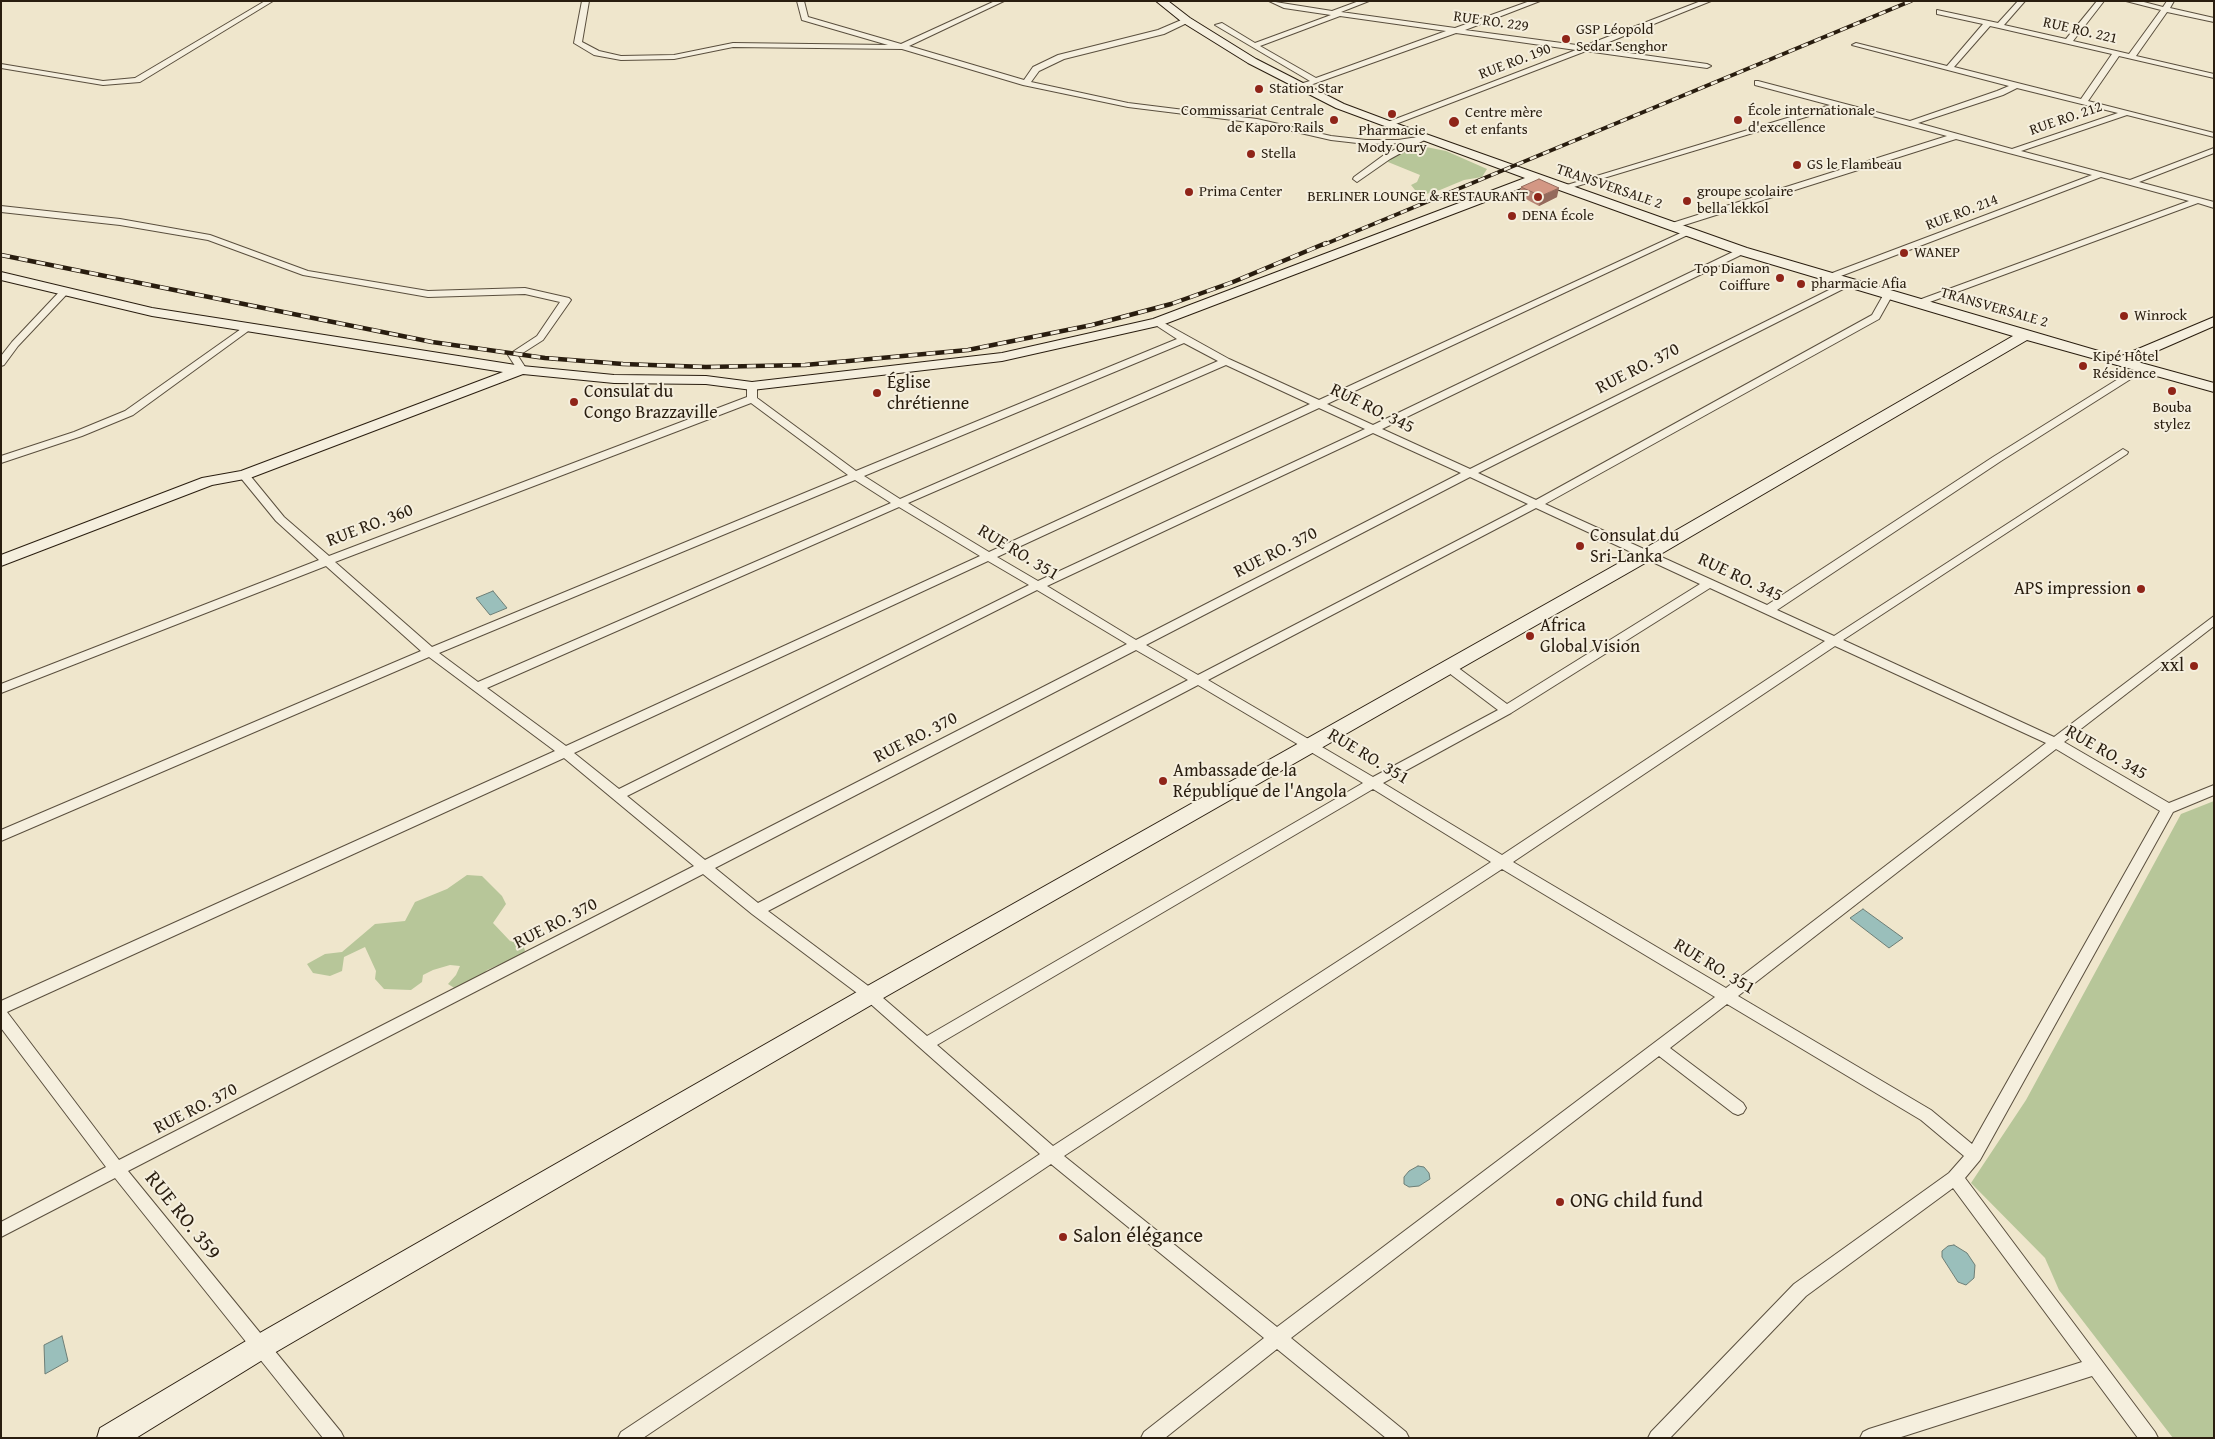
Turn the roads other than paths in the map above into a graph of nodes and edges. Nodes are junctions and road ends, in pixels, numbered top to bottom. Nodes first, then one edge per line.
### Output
1 (270, 1) edge
2 (586, 1) edge
3 (800, 1) edge
4 (1001, 1) edge
5 (1161, 1) edge
6 (1272, 1) edge
7 (1366, 1) edge
8 (1537, 1) edge
9 (1708, 1) edge
10 (2022, 1) edge
11 (2101, 1) edge
12 (2129, 1) edge
13 (2171, 1) edge
14 (2164, 9) junction
15 (1940, 12) dead end
16 (1336, 14) junction
17 (1186, 20) junction
18 (2214, 20) edge
19 (1988, 23) junction
20 (1219, 25) dead end
21 (1998, 26) junction
22 (1453, 31) junction
23 (2068, 42) junction
24 (1255, 45) junction
25 (1856, 45) dead end
26 (901, 47) junction
27 (1587, 49) junction
28 (2117, 54) junction
29 (2131, 57) junction
30 (1, 66) edge
31 (1707, 66) dead end
32 (1948, 68) junction
33 (2214, 76) edge
34 (1316, 81) junction
35 (1026, 83) junction
36 (1758, 83) dead end
37 (2016, 85) junction
38 (1299, 87) junction
39 (2084, 101) junction
40 (1838, 105) junction
41 (2127, 112) junction
42 (1909, 124) junction
43 (1388, 125) junction
44 (2214, 135) edge
45 (1956, 136) junction
46 (1424, 138) junction
47 (2214, 150) edge
48 (2013, 151) junction
49 (2102, 174) junction
50 (1536, 178) junction
51 (1357, 179) dead end
52 (2133, 182) junction
53 (1561, 188) junction
54 (2197, 201) junction
55 (2214, 205) edge
56 (1, 209) edge
57 (1672, 226) junction
58 (1690, 232) junction
59 (1742, 251) junction
60 (1, 276) edge
61 (1830, 277) junction
62 (1850, 283) junction
63 (64, 292) junction
64 (1888, 294) junction
65 (1919, 303) junction
66 (2214, 321) edge
67 (1157, 322) junction
68 (248, 327) junction
69 (2025, 335) junction
70 (1184, 339) junction
71 (1226, 361) junction
72 (2119, 362) junction
73 (1, 363) edge
74 (2142, 368) junction
75 (522, 370) junction
76 (2214, 388) edge
77 (752, 393) junction
78 (1319, 402) junction
79 (1373, 429) junction
80 (2123, 452) dead end
81 (1, 460) edge
82 (1468, 474) junction
83 (244, 475) junction
84 (855, 475) junction
85 (898, 502) junction
86 (1536, 504) junction
87 (1648, 554) junction
88 (988, 557) junction
89 (1, 561) edge
90 (326, 562) junction
91 (1710, 583) junction
92 (1037, 586) junction
93 (1768, 610) junction
94 (2214, 620) edge
95 (1834, 641) junction
96 (1135, 644) junction
97 (430, 652) junction
98 (1449, 667) junction
99 (1198, 679) junction
100 (477, 687) junction
101 (1, 689) edge
102 (1507, 710) junction
103 (2056, 743) junction
104 (1311, 744) junction
105 (566, 752) junction
106 (1374, 782) junction
107 (2214, 790) edge
108 (618, 795) junction
109 (2168, 809) junction
110 (1, 836) edge
111 (1502, 862) junction
112 (706, 867) junction
113 (757, 910) junction
114 (870, 995) junction
115 (1727, 996) junction
116 (1, 1008) edge
117 (1, 1016) edge
118 (925, 1044) junction
119 (1659, 1048) junction
120 (1738, 1108) dead end
121 (1052, 1155) junction
122 (1974, 1155) junction
123 (116, 1169) junction
124 (1954, 1178) junction
125 (1, 1230) edge
126 (1277, 1338) junction
127 (260, 1347) junction
128 (2095, 1366) junction
129 (110, 1438) edge
130 (335, 1438) edge
131 (627, 1438) edge
132 (1150, 1438) edge
133 (1400, 1438) edge
134 (1656, 1438) edge
135 (1868, 1438) edge
136 (2149, 1438) edge

1 - 30 street
2 - 26 street
3 - 26 street
4 - 26 street
5 - 17 street, TRANSVERSALE 2
6 - 16 street, RUE RO. 229
7 - 16 street
8 - 22 street
9 - 27 street, RUE RO. 190
10 - 21 street
11 - 23 street
12 - 14 street
13 - 14 street
14 - 18 street
14 - 29 street
15 - 19 street, RUE RO. 221
16 - 22 street, RUE RO. 229
16 - 24 street
17 - 35 street
17 - 38 street, TRANSVERSALE 2
19 - 21 street, RUE RO. 221
19 - 32 street
20 - 24 street
21 - 23 street, RUE RO. 221
22 - 27 street, RUE RO. 229
22 - 34 street
23 - 28 street, RUE RO. 221
24 - 34 street
25 - 32 street
26 - 35 street
27 - 31 street, RUE RO. 229
27 - 43 street, RUE RO. 190
28 - 29 street, RUE RO. 221
28 - 39 street
29 - 33 street, RUE RO. 221
32 - 37 street
34 - 38 street
35 - 46 street
36 - 40 street
37 - 39 street
37 - 42 street
38 - 43 street, TRANSVERSALE 2
39 - 41 street
40 - 42 street
40 - 53 street
41 - 44 street
41 - 48 street, RUE RO. 212
42 - 45 street
43 - 46 street, TRANSVERSALE 2
45 - 48 street
45 - 57 street
46 - 50 street, TRANSVERSALE 2
46 - 51 street
47 - 52 street
48 - 49 street
49 - 52 street
49 - 61 street, RUE RO. 214
50 - 53 street, TRANSVERSALE 2
50 - 67 street
52 - 54 street
53 - 57 street, TRANSVERSALE 2
54 - 55 street
54 - 65 street
56 - 75 street
57 - 58 street, TRANSVERSALE 2
58 - 59 street, TRANSVERSALE 2
58 - 78 street
59 - 61 street, TRANSVERSALE 2
59 - 79 street
60 - 63 street
61 - 62 street, TRANSVERSALE 2
62 - 64 street, TRANSVERSALE 2
62 - 82 street, RUE RO. 370
63 - 68 street
63 - 73 street
64 - 65 street, TRANSVERSALE 2
64 - 86 street
65 - 69 street, TRANSVERSALE 2
66 - 72 street
67 - 70 street, RUE RO. 345
67 - 77 street
68 - 75 street
68 - 81 street
69 - 72 street, TRANSVERSALE 2
69 - 87 street
70 - 71 street, RUE RO. 345
70 - 84 street
71 - 78 street, RUE RO. 345
71 - 85 street
72 - 74 street, TRANSVERSALE 2
74 - 76 street, TRANSVERSALE 2
74 - 93 street
75 - 77 street
75 - 83 street
77 - 84 street, RUE RO. 351
77 - 90 street, RUE RO. 360
78 - 79 street, RUE RO. 345
78 - 88 street
79 - 82 street, RUE RO. 345
79 - 92 street
80 - 95 street
82 - 86 street, RUE RO. 345
82 - 96 street, RUE RO. 370
83 - 89 street
83 - 90 street
84 - 85 street, RUE RO. 351
84 - 97 street
85 - 88 street, RUE RO. 351
85 - 100 street
86 - 87 street, RUE RO. 345
86 - 99 street
87 - 91 street, RUE RO. 345
87 - 98 street
88 - 92 street, RUE RO. 351
88 - 105 street
90 - 97 street
90 - 101 street, RUE RO. 360
91 - 93 street, RUE RO. 345
91 - 102 street
92 - 96 street, RUE RO. 351
92 - 108 street
93 - 95 street, RUE RO. 345
94 - 103 street
95 - 103 street, RUE RO. 345
95 - 111 street
96 - 99 street, RUE RO. 351
96 - 112 street, RUE RO. 370
97 - 100 street
97 - 110 street
98 - 102 street
98 - 104 street
99 - 104 street, RUE RO. 351
99 - 113 street
100 - 105 street
102 - 106 street
103 - 109 street, RUE RO. 345
103 - 115 street
104 - 106 street, RUE RO. 351
104 - 114 street
105 - 108 street
105 - 116 street
106 - 111 street, RUE RO. 351
106 - 118 street
107 - 109 street
108 - 112 street
109 - 122 street
111 - 115 street, RUE RO. 351
111 - 121 street
112 - 113 street
112 - 123 street, RUE RO. 370
113 - 114 street
114 - 118 street
114 - 127 street
115 - 119 street
115 - 122 street, RUE RO. 351
117 - 123 street, RUE RO. 359
118 - 121 street
119 - 120 street
119 - 126 street
121 - 126 street
121 - 131 street
122 - 124 street
123 - 125 street, RUE RO. 370
123 - 127 street, RUE RO. 359
124 - 128 street
124 - 134 street
126 - 132 street
126 - 133 street
127 - 129 street
127 - 130 street, RUE RO. 359
128 - 135 street
128 - 136 street

